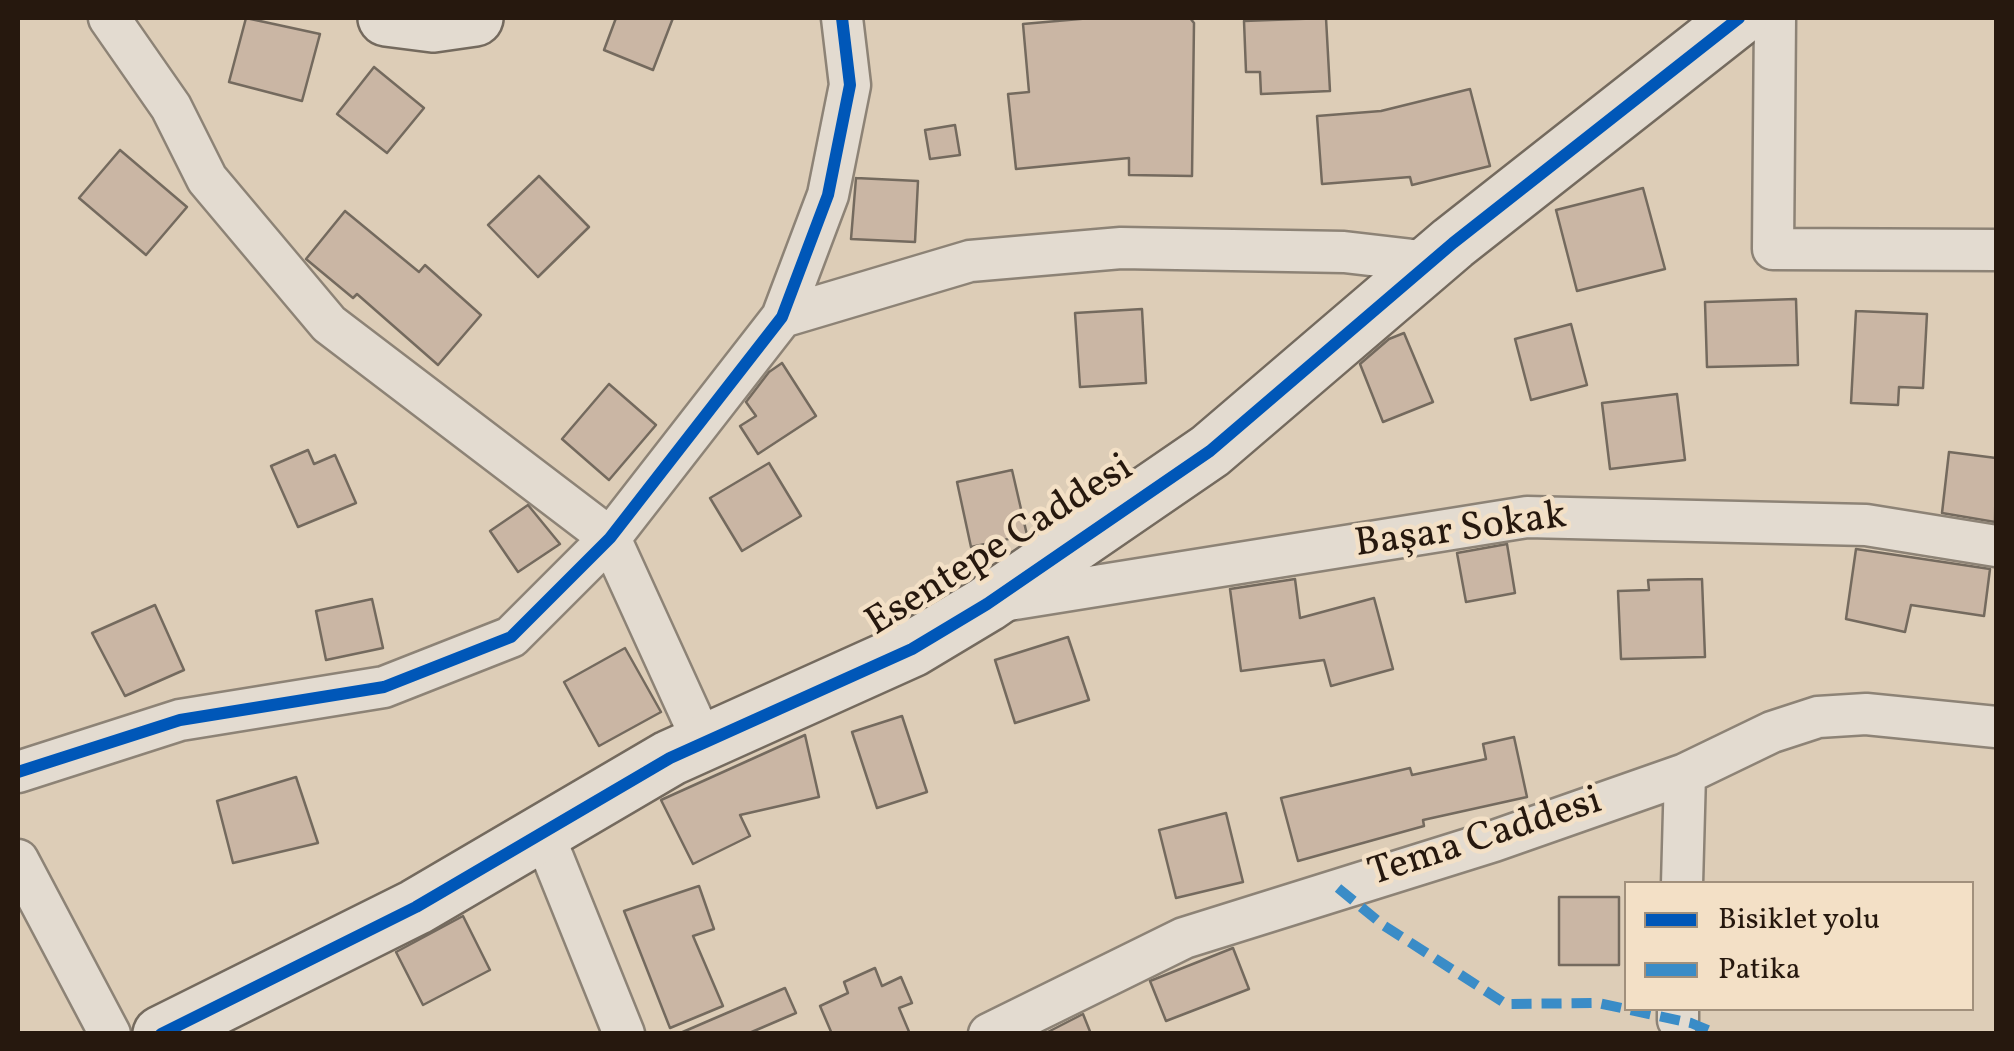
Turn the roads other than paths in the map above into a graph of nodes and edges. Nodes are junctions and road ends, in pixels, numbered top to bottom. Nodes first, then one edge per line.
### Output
1 (110, 18) edge
2 (386, 18) edge
3 (475, 18) edge
4 (842, 18) edge
5 (1738, 18) edge
6 (1774, 18) edge
7 (1996, 250) edge
8 (1430, 262) junction
9 (782, 316) junction
10 (610, 538) junction
11 (1996, 546) edge
12 (988, 604) junction
13 (1996, 727) edge
14 (702, 742) junction
15 (18, 772) edge
16 (1686, 774) junction
17 (543, 832) junction
18 (18, 860) edge
19 (1682, 881) edge
20 (110, 1034) edge
21 (161, 1034) edge
22 (624, 1034) edge
23 (989, 1034) edge

1 - 10 street
2 - 3 street
4 - 9 street
5 - 8 street, Esentepe Caddesi
6 - 7 street
8 - 9 street
8 - 12 street, Esentepe Caddesi
9 - 10 street
10 - 14 street
10 - 15 street
11 - 12 street, Başar Sokak
12 - 14 street, Esentepe Caddesi
13 - 16 street, Tema Caddesi
14 - 17 street, Esentepe Caddesi
16 - 19 street
16 - 23 street, Tema Caddesi
17 - 21 street, Esentepe Caddesi
17 - 22 street
18 - 20 street

